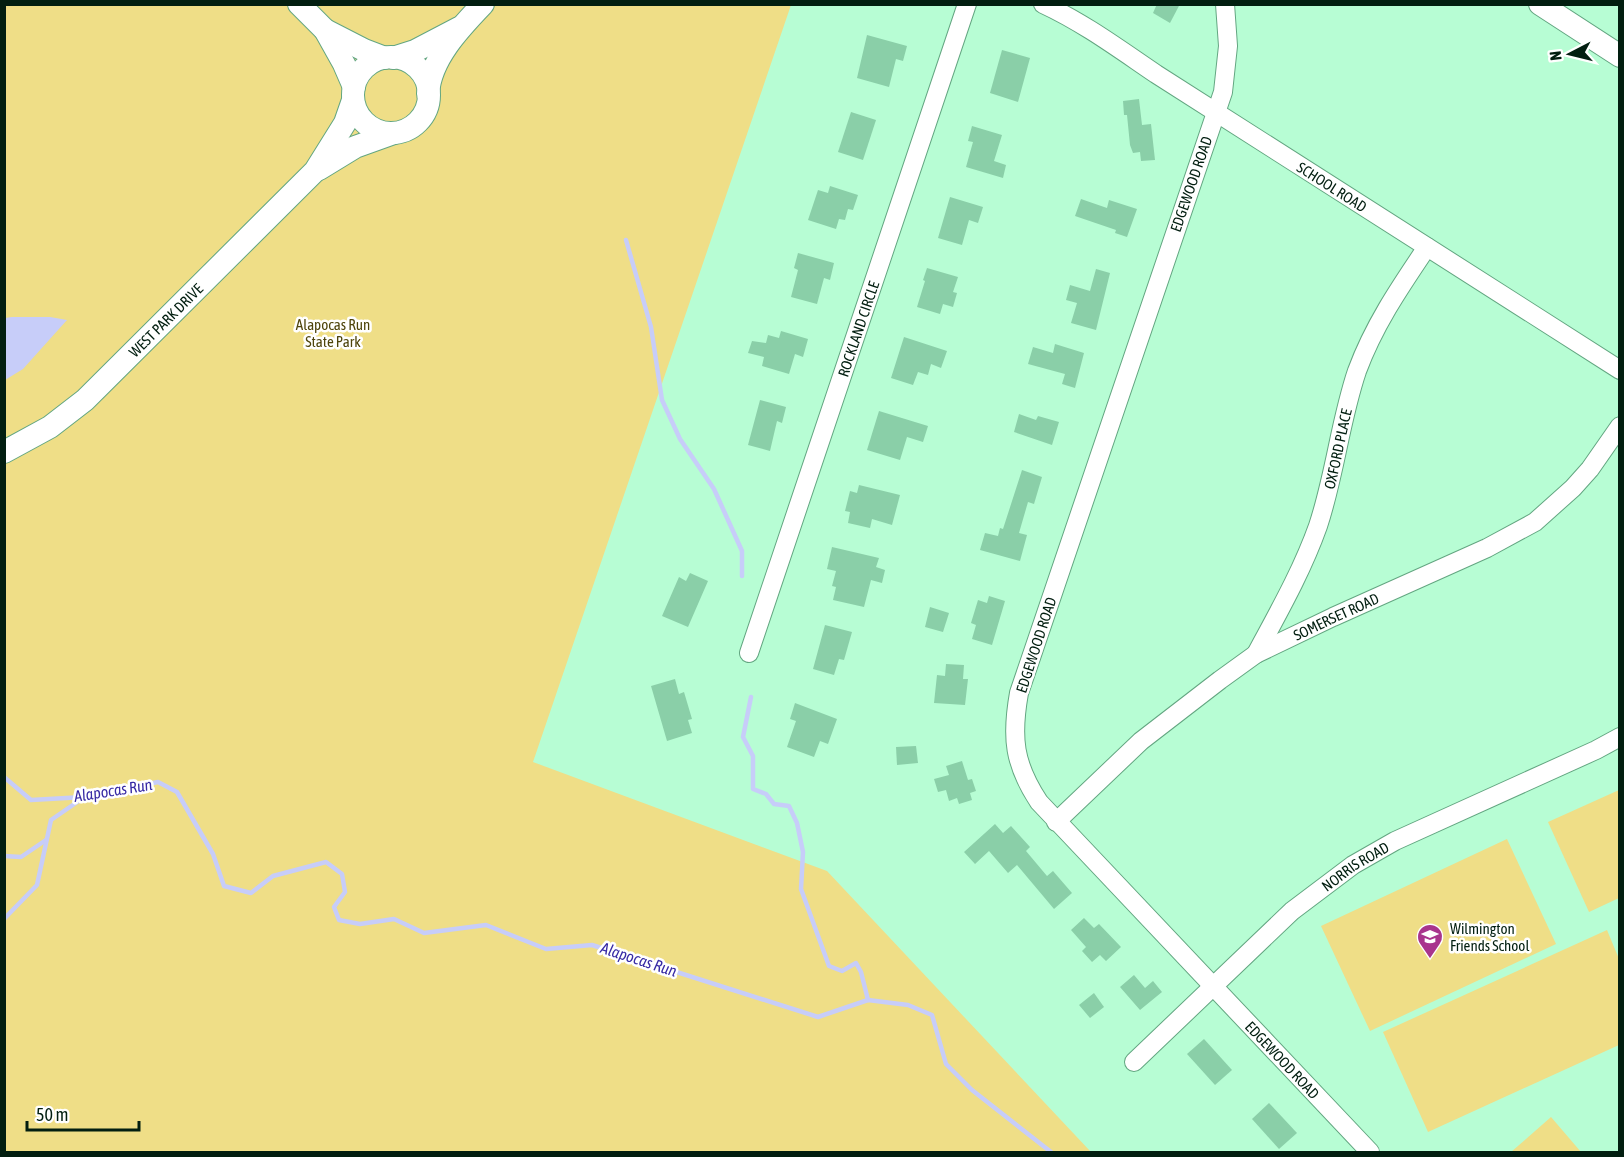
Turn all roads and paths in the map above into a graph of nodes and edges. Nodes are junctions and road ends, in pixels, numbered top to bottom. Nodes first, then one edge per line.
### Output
1 (299, 4) edge
2 (483, 4) edge
3 (967, 4) edge
4 (1043, 4) edge
5 (1225, 4) edge
6 (1236, 4) edge
7 (1540, 4) edge
8 (463, 26) junction
9 (1227, 27) junction
10 (325, 30) junction
11 (1620, 56) edge
12 (389, 58) junction
13 (354, 94) junction
14 (428, 94) junction
15 (1215, 112) junction
16 (397, 132) junction
17 (315, 171) junction
18 (1427, 247) junction
19 (1620, 370) edge
20 (1620, 426) edge
21 (4, 452) edge
22 (749, 653) dead end
23 (1256, 654) junction
24 (1620, 737) edge
25 (1056, 822) junction
26 (1214, 986) junction
27 (1134, 1062) dead end
28 (1370, 1152) edge

1 - 10 street
2 - 8 street
3 - 22 street, ROCKLAND CIRCLE
4 - 15 street, SCHOOL ROAD
5 - 9 street, EDGEWOOD ROAD
6 - 9 street, EDGEWOOD ROAD
7 - 11 street
8 - 12 street
8 - 14 street
9 - 15 street, EDGEWOOD ROAD
10 - 12 street
10 - 13 street
12 - 13 street
12 - 14 street
13 - 16 street
13 - 17 street, WEST PARK DRIVE
14 - 16 street
15 - 18 street, SCHOOL ROAD
15 - 25 street, EDGEWOOD ROAD
16 - 17 street, WEST PARK DRIVE
17 - 21 street, WEST PARK DRIVE
18 - 19 street, SCHOOL ROAD
18 - 23 street, OXFORD PLACE
20 - 23 street, SOMERSET ROAD
23 - 25 street, SOMERSET ROAD
24 - 26 street, NORRIS ROAD
25 - 26 street, EDGEWOOD ROAD
26 - 27 street, NORRIS ROAD
26 - 28 street, EDGEWOOD ROAD

